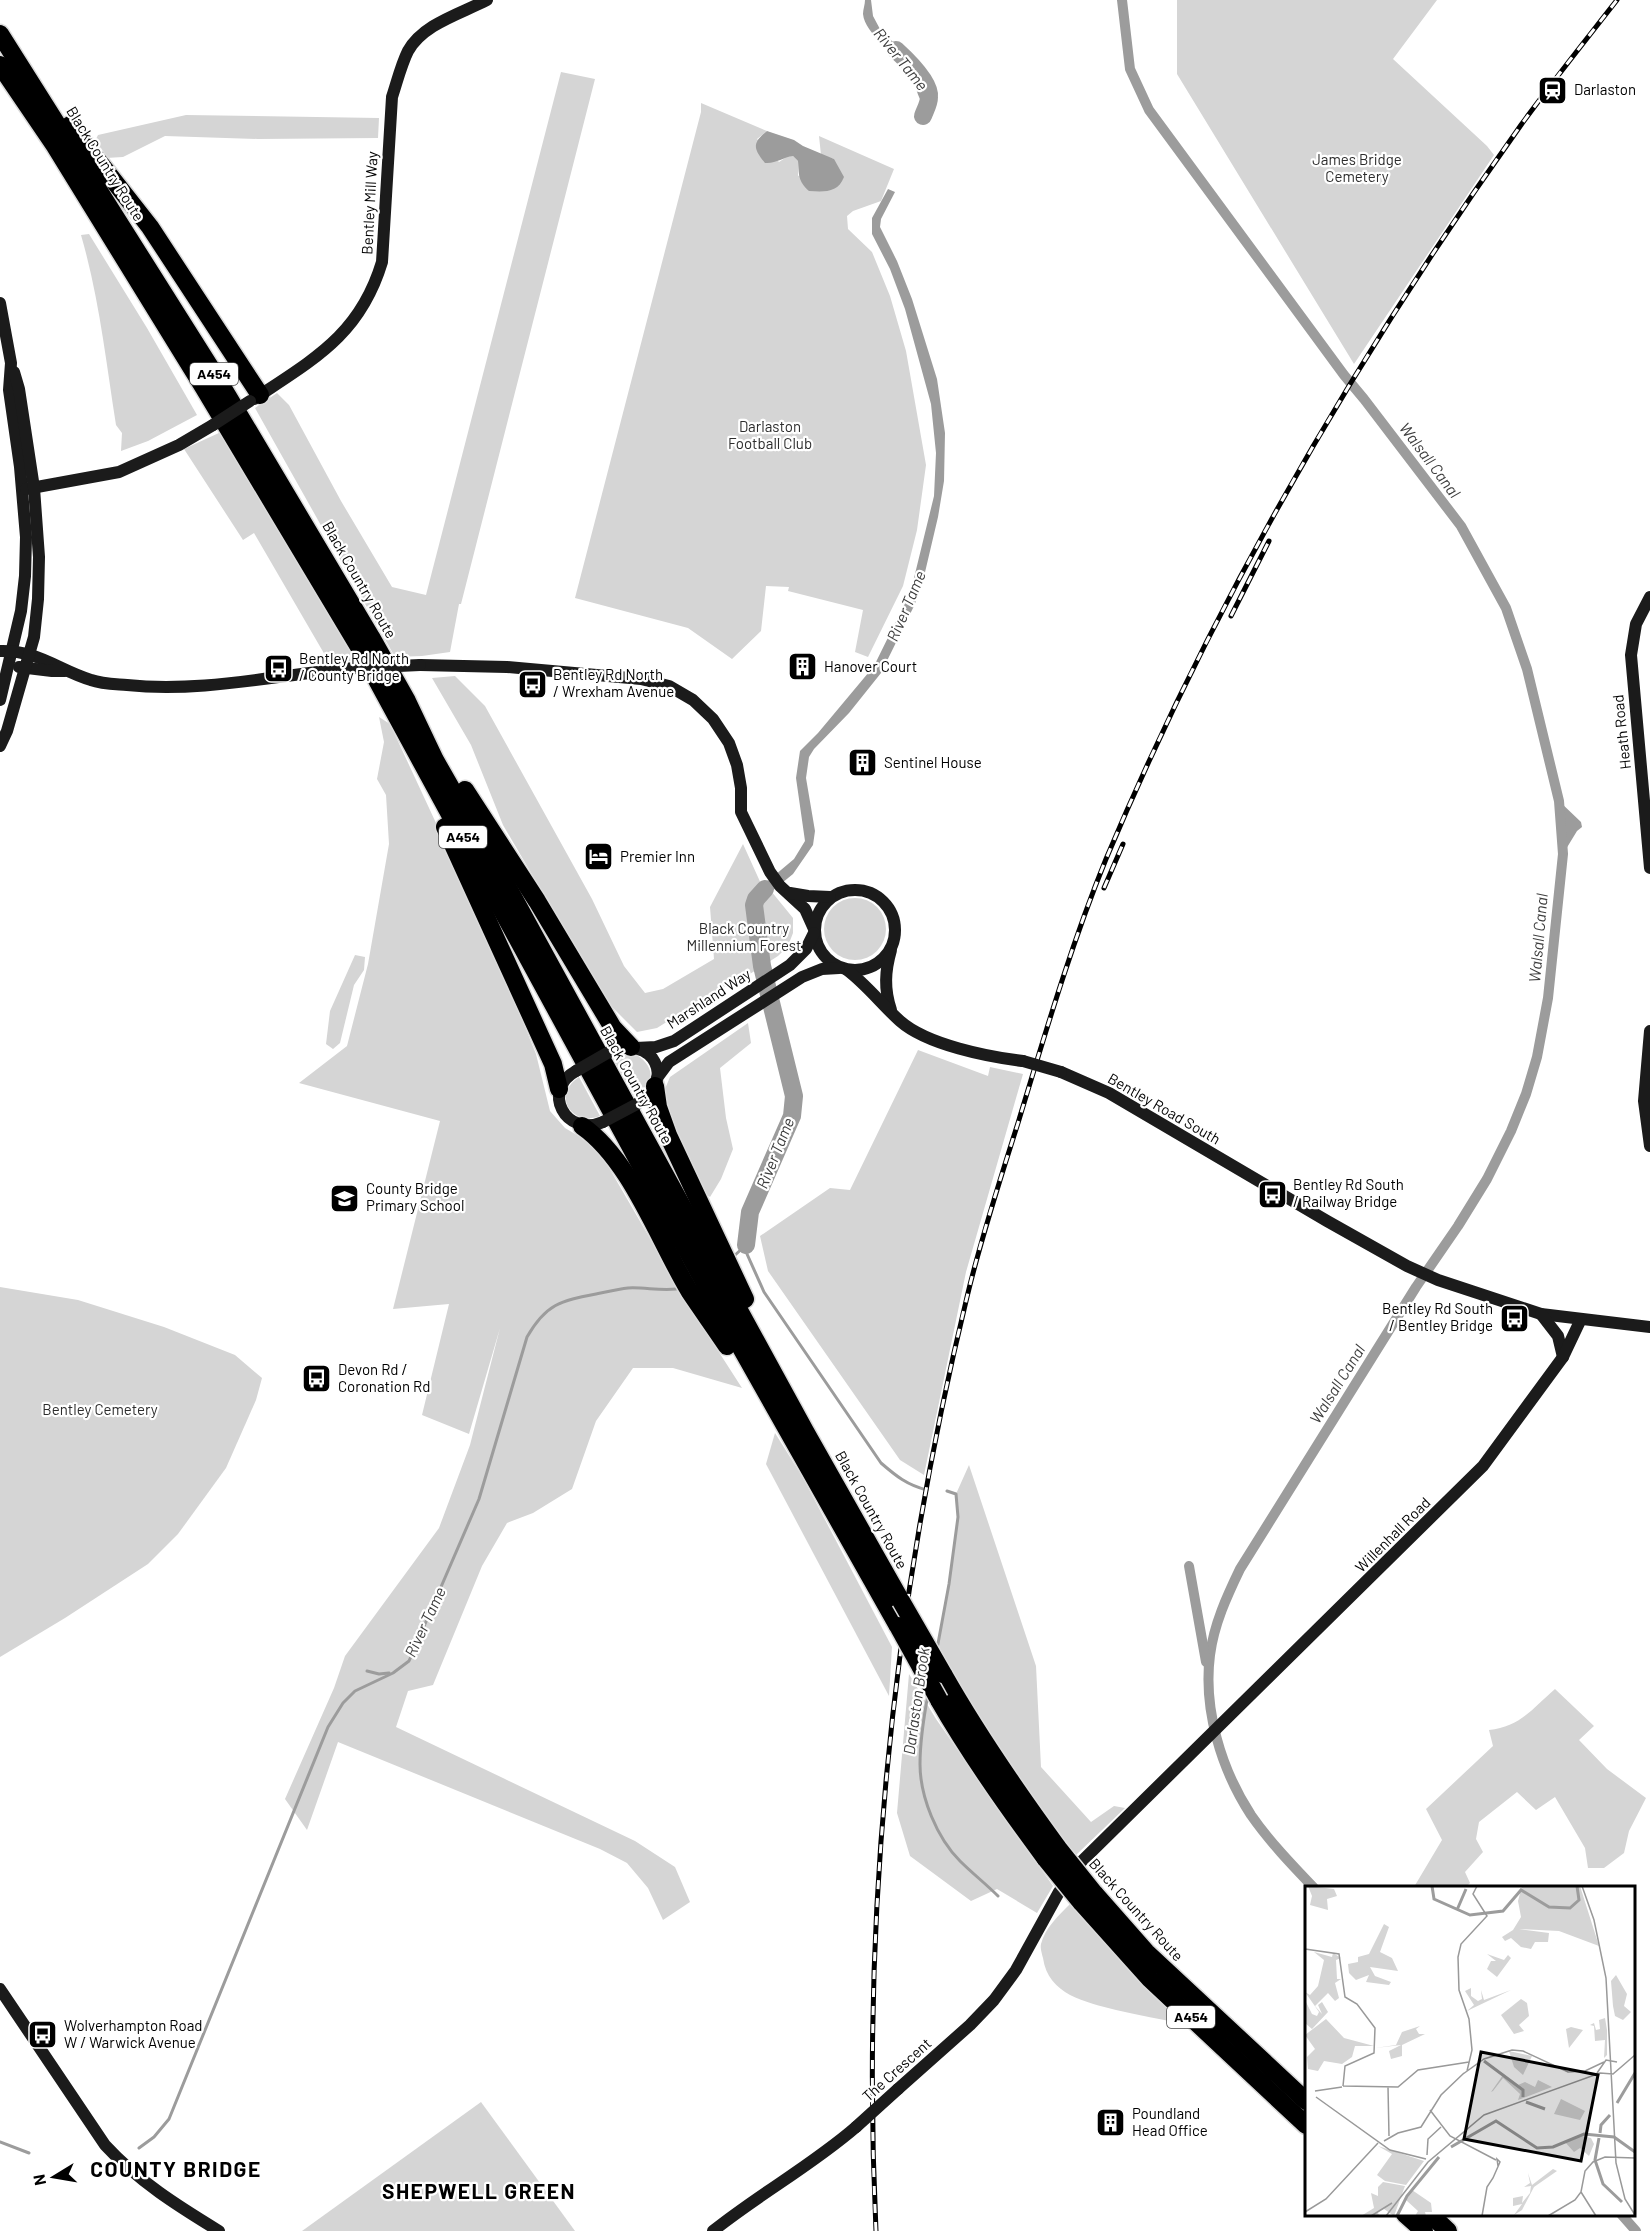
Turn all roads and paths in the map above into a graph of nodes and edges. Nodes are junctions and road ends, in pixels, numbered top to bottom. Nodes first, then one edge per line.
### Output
1 (487, 0) edge
2 (0, 34) edge
3 (6, 59) edge
4 (0, 303) edge
5 (255, 398) junction
6 (28, 488) junction
7 (1650, 597) edge
8 (5, 651) edge
9 (29, 655) junction
10 (4, 665) edge
11 (26, 668) junction
12 (65, 670) junction
13 (0, 700) edge
14 (406, 701) junction
15 (413, 745) junction
16 (0, 746) edge
17 (1650, 868) edge
18 (787, 891) junction
19 (830, 897) junction
20 (814, 931) junction
21 (892, 944) junction
22 (843, 969) junction
23 (892, 1013) junction
24 (1650, 1031) edge
25 (634, 1047) junction
26 (656, 1082) junction
27 (559, 1089) junction
28 (582, 1126) junction
29 (1650, 1146) edge
30 (1541, 1314) junction
31 (1581, 1320) junction
32 (1650, 1327) edge
33 (1563, 1357) junction
34 (785, 1394) junction
35 (793, 1441) junction
36 (1052, 1854) junction
37 (1059, 1892) joint
38 (1088, 1898) junction
39 (0, 1989) edge
40 (1305, 2100) edge
41 (1305, 2124) edge
42 (1407, 2216) edge
43 (1432, 2216) edge
44 (219, 2231) edge
45 (713, 2231) edge
46 (1424, 2231) edge
47 (1448, 2231) edge

1 - 5 street, Bentley Mill Way
2 - 3 highway, Black Country Route / A454
3 - 5 highway
3 - 14 highway, Black Country Route / A454
3 - 15 highway, Black Country Route / A454
4 - 6 street
5 - 6 street, Bentley Mill Way, bridge
6 - 8 street
6 - 9 street
7 - 17 street, Heath Road
8 - 9 street
8 - 10 street
9 - 11 street
9 - 12 street
10 - 11 street
10 - 13 street
11 - 12 street
11 - 16 street
12 - 18 street, bridge
14 - 25 highway
14 - 34 highway, Black Country Route / A454
15 - 27 highway
15 - 35 highway, Black Country Route / A454
18 - 19 street
18 - 20 street
19 - 20 street
19 - 21 street
20 - 22 street
20 - 25 street, Marshland Way
21 - 22 street
21 - 23 street
22 - 23 street, Bentley Road South
22 - 26 street, Marshland Way
23 - 30 street, Bentley Road South, bridge
24 - 29 street
25 - 26 street
25 - 27 street, bridge
26 - 28 street, bridge
26 - 34 highway
27 - 28 street
28 - 35 highway
30 - 31 street
30 - 33 street
31 - 32 street
31 - 33 street, Willenhall Road
33 - 37 street, Willenhall Road
34 - 36 highway, Black Country Route / A454, bridge
35 - 36 highway, Black Country Route / A454, bridge
36 - 38 highway, Black Country Route / A454, bridge
37 - 45 street, The Crescent, bridge
38 - 40 highway, Black Country Route / A454
38 - 41 highway, Black Country Route / A454
39 - 44 street
42 - 46 highway
43 - 47 highway

